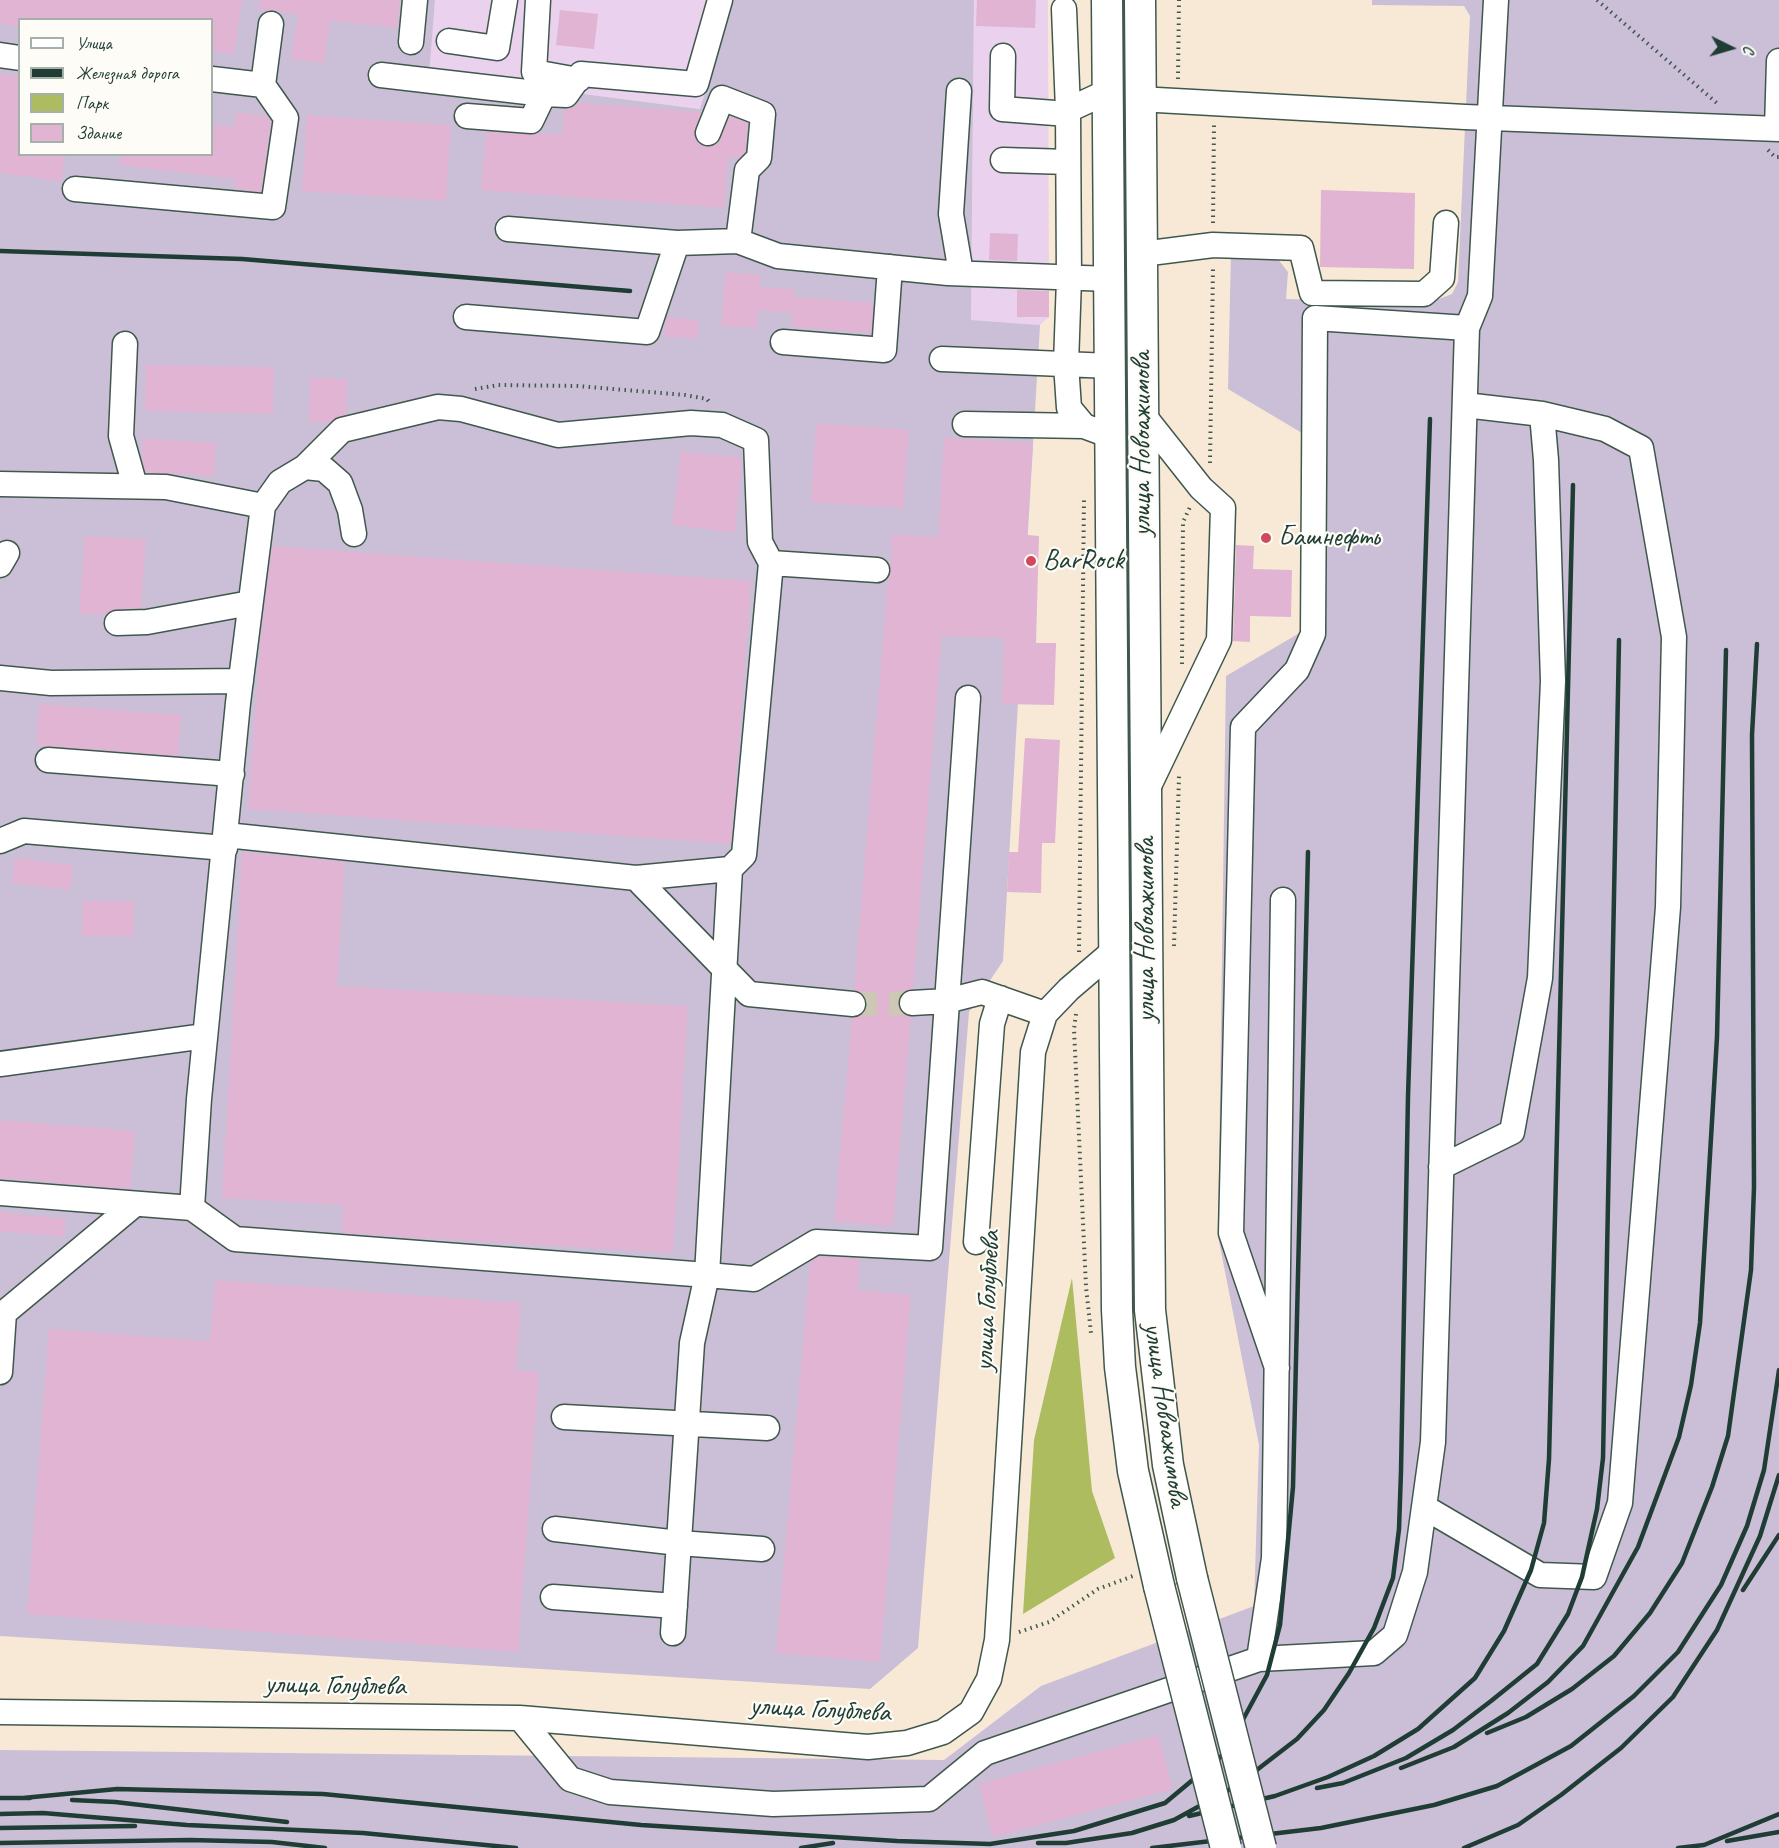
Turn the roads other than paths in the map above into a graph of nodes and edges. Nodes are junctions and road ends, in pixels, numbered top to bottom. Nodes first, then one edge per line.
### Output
1 (415, 0) edge
2 (505, 0) edge
3 (538, 0) edge
4 (720, 0) edge
5 (1107, 0) edge
6 (1140, 0) edge
7 (1496, 0) edge
8 (1064, 9) dead end
9 (271, 24) dead end
10 (449, 41) dead end
11 (411, 42) dead end
12 (0, 55) edge
13 (1004, 56) dead end
14 (18, 58) edge
15 (1779, 61) edge
16 (381, 75) dead end
17 (213, 80) edge
18 (578, 80) junction
19 (263, 85) junction
20 (960, 91) dead end
21 (1107, 92) junction
22 (544, 93) junction
23 (1139, 99) junction
24 (1068, 112) junction
25 (467, 116) dead end
26 (1491, 118) junction
27 (1778, 129) edge
28 (708, 134) dead end
29 (1003, 160) dead end
30 (1068, 162) junction
31 (75, 189) dead end
32 (1446, 223) dead end
33 (508, 229) dead end
34 (738, 241) junction
35 (677, 243) junction
36 (1142, 254) junction
37 (890, 267) junction
38 (961, 273) junction
39 (1069, 279) junction
40 (1110, 279) junction
41 (466, 317) dead end
42 (1467, 327) junction
43 (783, 342) dead end
44 (125, 344) dead end
45 (942, 359) dead end
46 (1065, 364) junction
47 (1111, 366) junction
48 (1465, 405) junction
49 (1542, 414) junction
50 (1144, 416) junction
51 (965, 424) dead end
52 (1084, 426) junction
53 (1112, 436) junction
54 (305, 467) junction
55 (0, 484) edge
56 (135, 486) junction
57 (263, 506) junction
58 (354, 534) dead end
59 (771, 563) junction
60 (877, 570) dead end
61 (250, 603) junction
62 (117, 623) dead end
63 (0, 678) edge
64 (241, 681) junction
65 (968, 698) dead end
66 (48, 760) dead end
67 (232, 774) junction
68 (1146, 793) junction
69 (0, 841) edge
70 (226, 841) junction
71 (730, 869) junction
72 (636, 878) junction
73 (1283, 900) dead end
74 (1117, 948) junction
75 (724, 969) junction
76 (1000, 998) junction
77 (947, 1001) junction
78 (912, 1003) tunnel mouth
79 (853, 1004) tunnel mouth
80 (1045, 1014) junction
81 (205, 1036) junction
82 (0, 1064) edge
83 (1441, 1167) junction
84 (0, 1193) edge
85 (135, 1204) junction
86 (192, 1208) junction
87 (976, 1242) dead end
88 (707, 1275) junction
89 (1277, 1368) junction
90 (0, 1372) edge
91 (564, 1416) dead end
92 (687, 1425) junction
93 (767, 1428) dead end
94 (1424, 1506) junction
95 (555, 1529) dead end
96 (679, 1543) junction
97 (762, 1549) dead end
98 (553, 1597) dead end
99 (675, 1606) junction
100 (673, 1633) dead end
101 (1259, 1659) junction
102 (0, 1712) edge
103 (520, 1718) junction
104 (1226, 1848) edge
105 (1261, 1848) edge

1 - 11 street
2 - 10 street
3 - 18 street
4 - 18 street
5 - 21 main road, улица Новоажимова
6 - 23 main road, улица Новоажимова
7 - 26 street
8 - 24 street
9 - 19 street
12 - 14 street
13 - 24 street
15 - 27 street
16 - 22 street
17 - 19 street
18 - 22 street
19 - 31 street
20 - 38 street
21 - 24 street
21 - 40 main road, улица Новоажимова
22 - 25 street
23 - 26 street
23 - 36 main road, улица Новоажимова
24 - 30 street
26 - 27 street
26 - 42 street
28 - 34 street
29 - 30 street
30 - 39 street
32 - 36 street
33 - 35 street
34 - 35 street
34 - 37 street
35 - 41 street
36 - 50 main road, улица Новоажимова
37 - 38 street
37 - 43 street
38 - 39 street
39 - 40 street
39 - 46 street
40 - 47 main road, улица Новоажимова
42 - 48 street
42 - 89 street
44 - 56 street
45 - 46 street
46 - 47 street
46 - 52 street
47 - 53 main road, улица Новоажимова
48 - 49 street
48 - 83 street
49 - 83 street
49 - 94 street
50 - 68 main road, улица Новоажимова
50 - 68 street
51 - 52 street
52 - 53 street
53 - 74 main road, улица Новоажимова
54 - 57 street
54 - 58 street
54 - 59 street
55 - 56 street
56 - 57 street
57 - 61 street
59 - 60 street
59 - 71 street
61 - 62 street
61 - 64 street
63 - 64 street
64 - 67 street
65 - 77 street
66 - 67 street
67 - 70 street
68 - 105 main road, улица Новоажимова, bridge
69 - 70 street
70 - 72 street
70 - 81 street
71 - 72 street
71 - 75 street
72 - 75 street
73 - 89 street
74 - 80 street, улица Голублева
74 - 104 main road, улица Новоажимова, bridge
75 - 79 street
75 - 88 street
76 - 77 street
76 - 80 street
76 - 87 street
77 - 78 street
77 - 88 street
80 - 103 street, улица Голублева
81 - 82 street
81 - 86 street
83 - 94 street
84 - 85 street
85 - 86 street
85 - 90 street
86 - 88 street
88 - 92 street
89 - 101 street
91 - 92 street
92 - 93 street
92 - 96 street
94 - 101 street
95 - 96 street
96 - 97 street
96 - 99 street
98 - 99 street
99 - 100 street
101 - 103 street
102 - 103 street, улица Голублева

